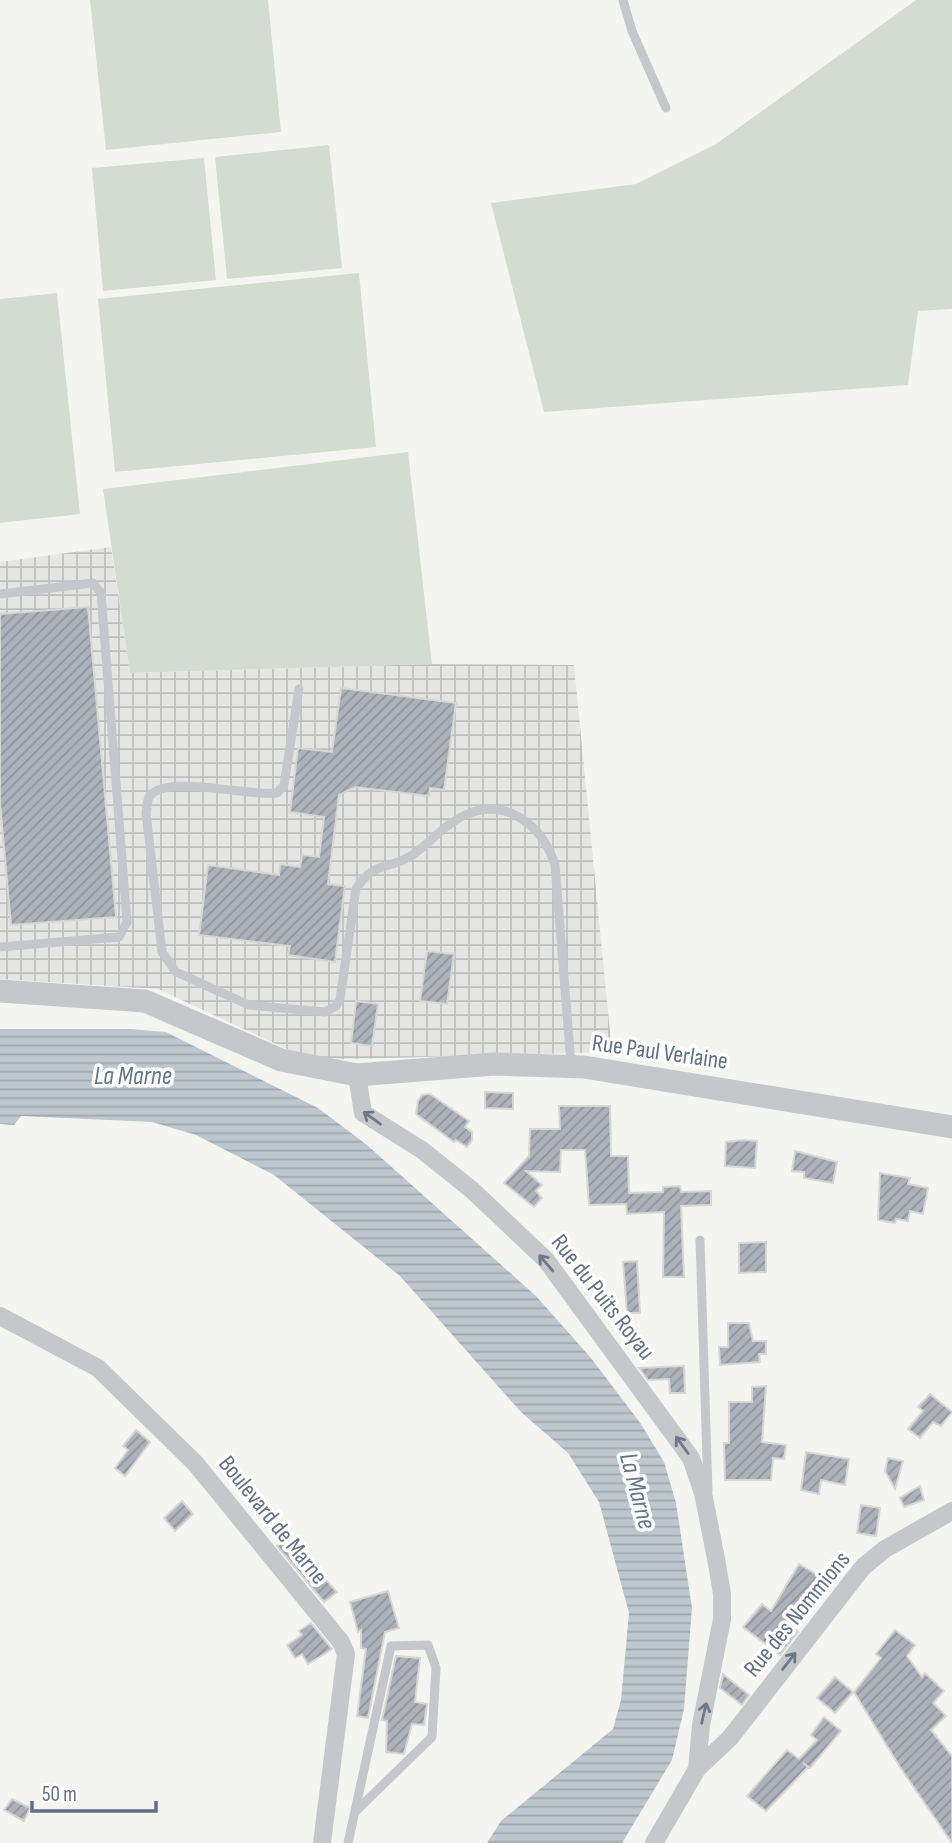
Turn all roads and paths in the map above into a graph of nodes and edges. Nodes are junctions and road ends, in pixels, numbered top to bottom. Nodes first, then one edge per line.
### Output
1 (623, 0) edge
2 (666, 108) dead end
3 (0, 594) edge
4 (299, 689) dead end
5 (0, 947) edge
6 (0, 991) edge
7 (571, 1066) junction
8 (357, 1075) junction
9 (952, 1128) edge
10 (700, 1240) dead end
11 (0, 1316) edge
12 (952, 1511) edge
13 (709, 1524) junction
14 (697, 1769) junction
15 (356, 1811) junction
16 (322, 1843) edge
17 (348, 1843) edge
18 (654, 1843) edge

1 - 2 lane
3 - 5 lane
4 - 7 lane
6 - 8 street
7 - 8 street, Rue Paul Verlaine
7 - 9 street, Rue Paul Verlaine
13 -> 8 street, Rue du Puits Royau
10 - 13 lane
11 - 16 street, Boulevard de Marne
14 -> 12 street, Rue des Nommions
14 -> 13 street, Rue du Puits Royau
14 - 18 street, Rue du Puits Royau
15 - 15 lane
15 - 17 lane

